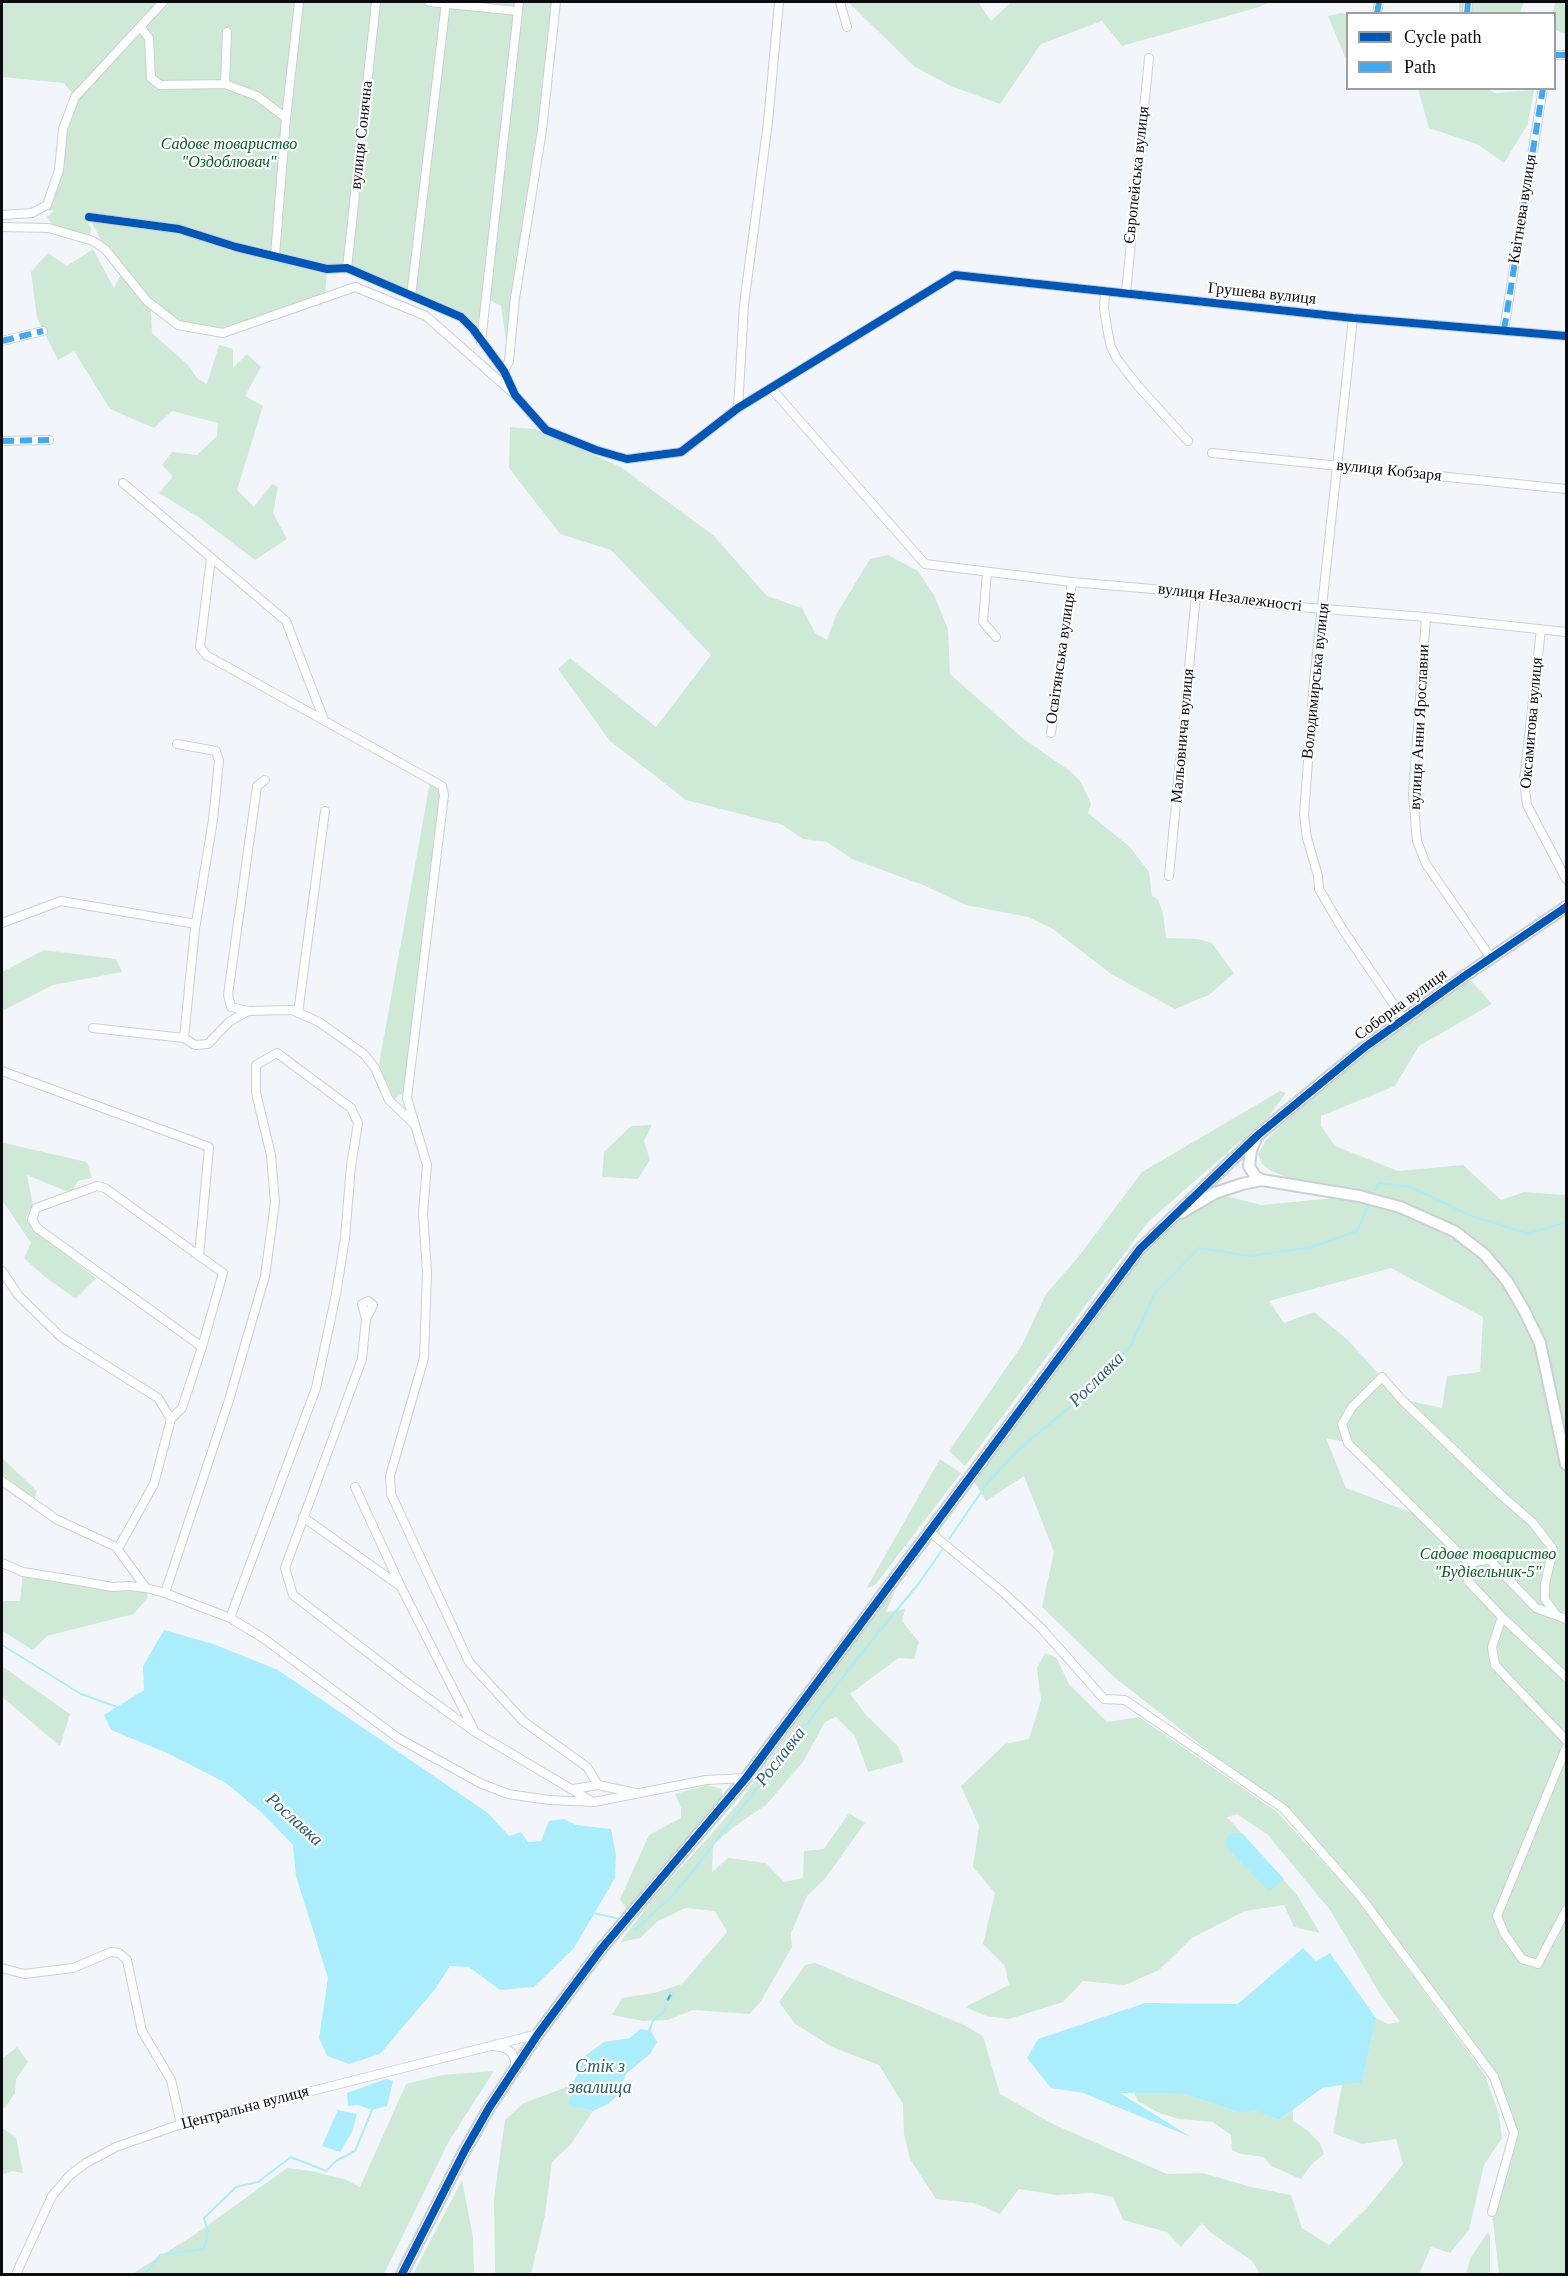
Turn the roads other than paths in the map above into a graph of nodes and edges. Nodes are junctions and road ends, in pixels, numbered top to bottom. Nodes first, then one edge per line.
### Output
1 (163, 2) edge
2 (299, 2) edge
3 (376, 2) edge
4 (429, 2) edge
5 (519, 2) edge
6 (556, 2) edge
7 (779, 2) edge
8 (840, 2) edge
9 (446, 3) edge
10 (518, 11) junction
11 (847, 27) dead end
12 (141, 28) junction
13 (227, 33) dead end
14 (1149, 58) dead end
15 (225, 84) junction
16 (1543, 90) edge
17 (286, 118) junction
18 (2, 216) edge
19 (89, 217) dead end
20 (2, 227) edge
21 (275, 256) junction
22 (347, 268) junction
23 (1105, 291) junction
24 (1126, 293) junction
25 (411, 296) junction
26 (1353, 318) junction
27 (1504, 330) junction
28 (43, 331) dead end
29 (1566, 336) edge
30 (2, 341) edge
31 (481, 343) junction
32 (504, 371) junction
33 (771, 388) junction
34 (515, 395) junction
35 (738, 408) junction
36 (49, 440) dead end
37 (2, 441) edge
38 (1188, 441) dead end
39 (1212, 453) dead end
40 (1336, 466) junction
41 (123, 483) dead end
42 (1566, 489) edge
43 (211, 558) junction
44 (987, 572) junction
45 (1072, 582) junction
46 (1196, 595) junction
47 (1323, 609) junction
48 (1426, 617) junction
49 (1541, 629) junction
50 (1566, 632) edge
51 (996, 637) dead end
52 (324, 720) junction
53 (1051, 733) dead end
54 (177, 744) dead end
55 (265, 780) dead end
56 (325, 811) dead end
57 (1169, 876) dead end
58 (1566, 879) edge
59 (1566, 907) edge
60 (2, 923) edge
61 (196, 924) junction
62 (1491, 958) junction
63 (249, 1011) junction
64 (298, 1013) junction
65 (1403, 1018) junction
66 (93, 1028) dead end
67 (184, 1038) junction
68 (2, 1071) edge
69 (414, 1124) junction
70 (1258, 1135) junction
71 (1262, 1180) junction
72 (1168, 1221) junction
73 (199, 1256) junction
74 (2, 1271) edge
75 (366, 1320) dead end
76 (202, 1347) junction
77 (171, 1419) junction
78 (1564, 1433) edge
79 (1566, 1464) edge
80 (2, 1481) edge
81 (355, 1487) dead end
82 (303, 1517) junction
83 (931, 1533) junction
84 (116, 1547) junction
85 (2, 1563) edge
86 (1471, 1565) junction
87 (401, 1587) junction
88 (146, 1588) junction
89 (165, 1593) junction
90 (1556, 1616) junction
91 (1502, 1617) junction
92 (230, 1618) junction
93 (1566, 1620) edge
94 (1566, 1677) edge
95 (475, 1732) junction
96 (1566, 1740) edge
97 (1566, 1748) edge
98 (746, 1778) junction
99 (598, 1785) junction
100 (573, 1789) junction
101 (642, 1794) junction
102 (594, 1802) junction
103 (1566, 1910) edge
104 (2, 1968) edge
105 (538, 2034) junction
106 (489, 2046) junction
107 (514, 2069) junction
108 (181, 2124) junction
109 (1492, 2212) dead end
110 (16, 2274) edge
111 (402, 2274) edge

1 - 12 street
2 - 17 street
3 - 22 street, вулиця Сонячна
4 - 9 street
5 - 10 street
6 - 32 street
7 - 35 street
8 - 11 street
9 - 10 street
9 - 25 street
10 - 31 street
12 - 15 street
12 - 18 street
13 - 15 street
14 - 24 street, Європейська вулиця
15 - 17 street
16 - 27 street, Квітнева вулиця
17 - 21 street
19 - 21 street
20 - 34 street
21 - 22 street
22 - 25 street
23 - 24 street, Грушева вулиця
23 - 33 street, Грушева вулиця
23 - 38 street
24 - 26 street, Грушева вулиця
25 - 31 street
26 - 27 street, Грушева вулиця
26 - 40 street, Володимирська вулиця
27 - 29 street, Грушева вулиця
28 - 30 street
31 - 32 street
32 - 34 street
33 - 35 street
33 - 44 street, вулиця Незалежності
34 - 35 street
36 - 37 street
39 - 40 street, вулиця Кобзаря
40 - 42 street, вулиця Кобзаря
40 - 47 street, Володимирська вулиця
41 - 43 street
43 - 52 street
43 - 52 street
44 - 45 street, вулиця Незалежності
44 - 51 street
45 - 46 street, вулиця Незалежності
45 - 53 street, Освітянська вулиця
46 - 47 street, вулиця Незалежності
46 - 57 street, Мальовнича вулиця
47 - 48 street, вулиця Незалежності
47 - 65 street, Володимирська вулиця
48 - 49 street, вулиця Незалежності
48 - 62 street, вулиця Анни Ярославни
49 - 50 street, вулиця Незалежності
49 - 58 street, Оксамитова вулиця
52 - 69 street
54 - 61 street
55 - 63 street
56 - 64 street
59 - 62 main road, Соборна вулиця
60 - 61 street
61 - 67 street
62 - 65 main road, Соборна вулиця
63 - 64 street
63 - 67 street
64 - 69 street
65 - 70 main road, Соборна вулиця
66 - 67 street
68 - 73 street
69 - 99 street
70 - 71 main road
70 - 72 main road, Соборна вулиця
71 - 72 main road
71 - 78 main road
72 - 83 main road
73 - 76 street
73 - 76 street
74 - 77 street
75 - 82 street
76 - 77 street
77 - 84 street
78 - 79 main road
80 - 84 street
81 - 87 street
82 - 87 street
82 - 95 street
83 - 98 main road
83 - 109 street
84 - 88 street
85 - 88 street
86 - 90 street
86 - 90 street
86 - 91 street
87 - 95 street
88 - 89 street
89 - 92 street
89 - 92 street
90 - 93 street
91 - 94 street
91 - 96 street
92 - 102 street
95 - 100 street
97 - 103 street
98 - 101 street
98 - 105 main road
99 - 100 street
99 - 101 street
100 - 102 street
101 - 102 street
104 - 108 street
105 - 106 street, Центральна вулиця
105 - 107 main road
106 - 107 street
106 - 108 street, Центральна вулиця
107 - 111 main road
108 - 110 street, Центральна вулиця

